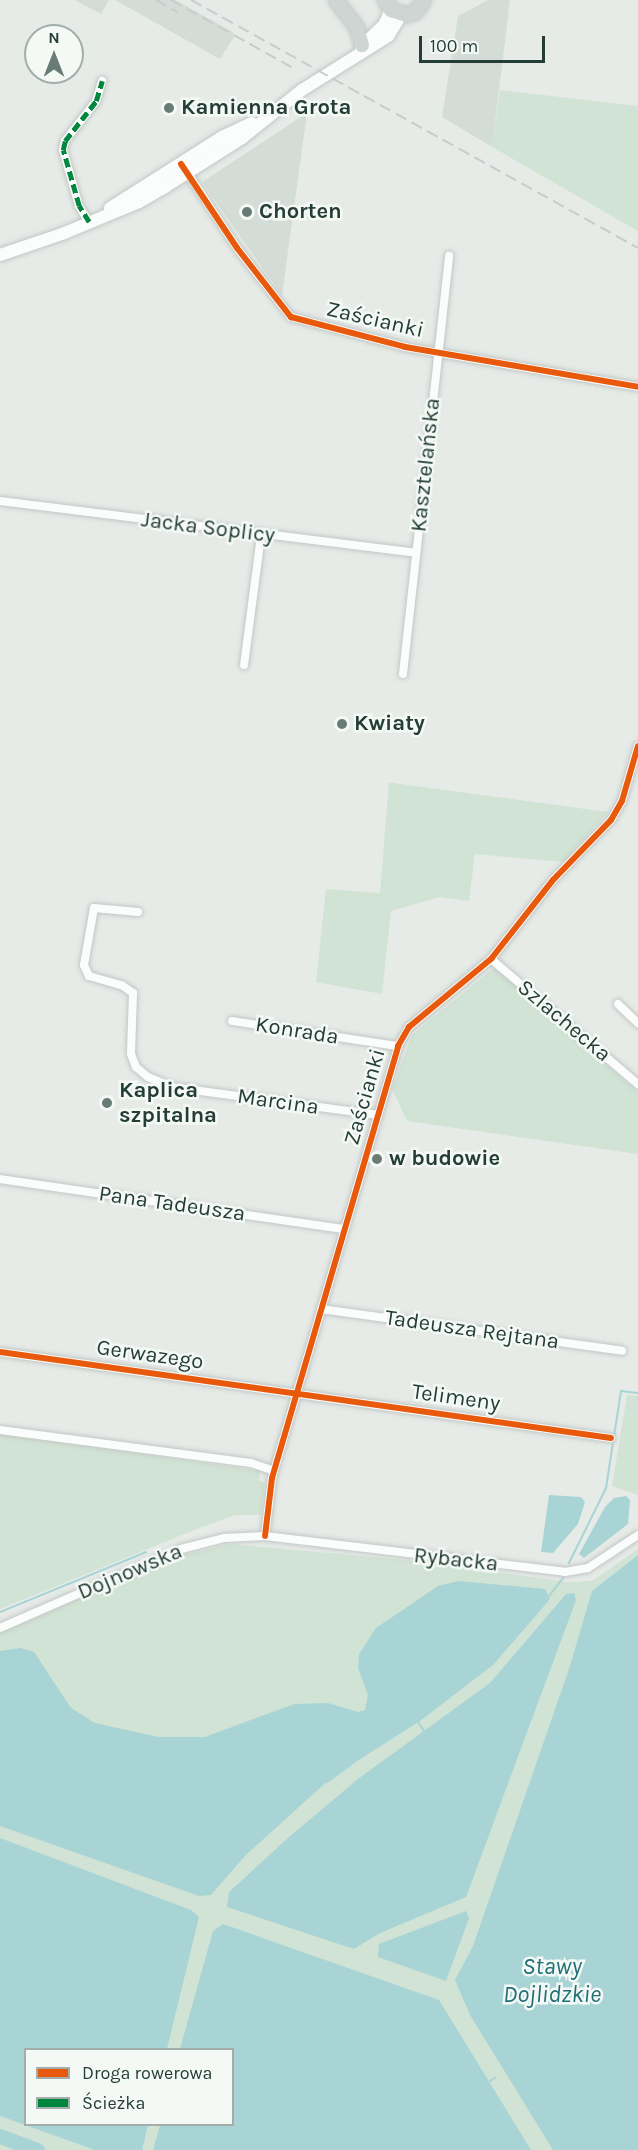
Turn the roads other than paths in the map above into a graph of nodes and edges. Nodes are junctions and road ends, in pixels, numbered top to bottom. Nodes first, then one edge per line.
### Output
1 (336, 0) edge
2 (424, 0) edge
3 (392, 8) edge
4 (359, 49) junction
5 (102, 81) dead end
6 (184, 168) junction
7 (88, 222) junction
8 (0, 255) edge
9 (449, 256) dead end
10 (438, 354) junction
11 (638, 387) edge
12 (0, 501) edge
13 (261, 535) junction
14 (416, 553) junction
15 (244, 665) dead end
16 (403, 674) dead end
17 (638, 746) edge
18 (138, 912) dead end
19 (491, 959) junction
20 (618, 1004) dead end
21 (232, 1021) dead end
22 (638, 1023) edge
23 (398, 1046) junction
24 (638, 1083) edge
25 (378, 1115) junction
26 (0, 1179) edge
27 (344, 1229) junction
28 (321, 1309) junction
29 (622, 1351) dead end
30 (0, 1352) edge
31 (296, 1394) junction
32 (0, 1430) edge
33 (611, 1438) dead end
34 (274, 1471) junction
35 (638, 1535) edge
36 (266, 1536) junction
37 (0, 1628) edge

1 - 4 main road
2 - 3 main road
3 - 4 street
4 - 6 street
5 - 7 street
6 - 7 street
6 - 10 street, Zaścianki
7 - 8 street
9 - 10 street, Kasztelańska
10 - 11 street, Zaścianki
10 - 14 street, Kasztelańska
12 - 13 street, Jacka Soplicy
13 - 14 street, Jacka Soplicy
13 - 15 street
14 - 16 street, Kasztelańska
17 - 19 street, Zaścianki
18 - 25 street, Marcina
19 - 23 street, Zaścianki
19 - 24 street, Szlachecka
20 - 22 street, Szlachecka
21 - 23 street, Konrada
23 - 25 street, Zaścianki
25 - 27 street, Zaścianki
26 - 27 street, Pana Tadeusza
27 - 28 street, Zaścianki
28 - 29 street, Tadeusza Rejtana
28 - 31 street, Zaścianki
30 - 31 street, Gerwazego
31 - 33 street, Telimeny
31 - 34 street, Zaścianki
32 - 34 street
34 - 36 street, Zaścianki
35 - 36 street, Rybacka
36 - 37 street, Dojnowska

